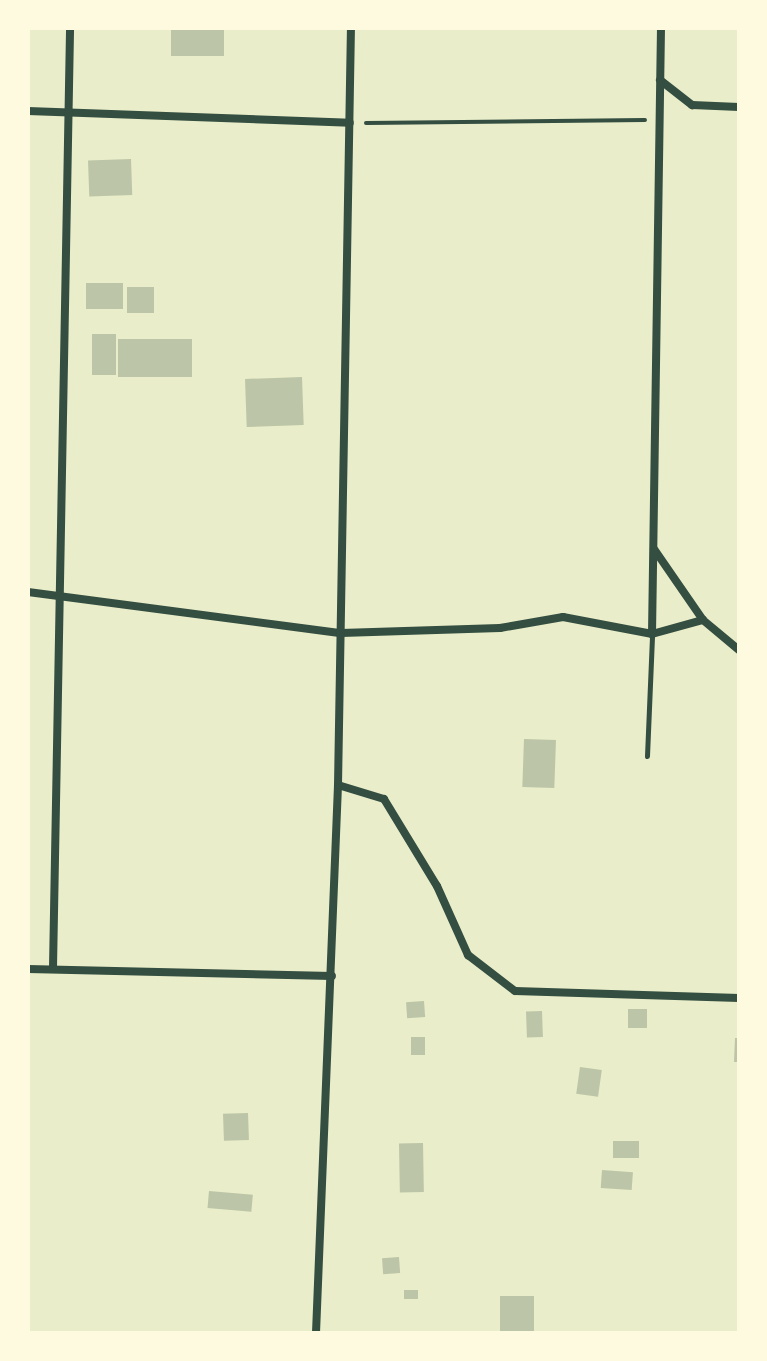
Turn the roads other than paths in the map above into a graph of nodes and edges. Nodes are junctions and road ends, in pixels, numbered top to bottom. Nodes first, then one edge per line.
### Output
1 (70, 28) edge
2 (351, 28) edge
3 (661, 28) edge
4 (660, 80) junction
5 (739, 107) edge
6 (28, 111) edge
7 (69, 112) junction
8 (350, 123) junction
9 (653, 546) junction
10 (28, 592) edge
11 (60, 596) junction
12 (703, 620) junction
13 (341, 633) junction
14 (652, 634) junction
15 (739, 650) edge
16 (647, 756) dead end
17 (338, 785) junction
18 (53, 968) junction
19 (28, 969) edge
20 (332, 976) junction
21 (739, 998) edge
22 (316, 1333) edge

1 - 7 street
2 - 8 street
3 - 4 street
4 - 5 street
4 - 9 street
6 - 7 street
7 - 8 street
7 - 11 street
8 - 13 street
9 - 12 street
9 - 14 street
10 - 11 street
11 - 13 street
11 - 18 street
12 - 14 street
12 - 15 street
13 - 14 street
13 - 17 street
14 - 16 lane
17 - 20 street
17 - 21 street
18 - 19 street
18 - 20 street
20 - 22 street

